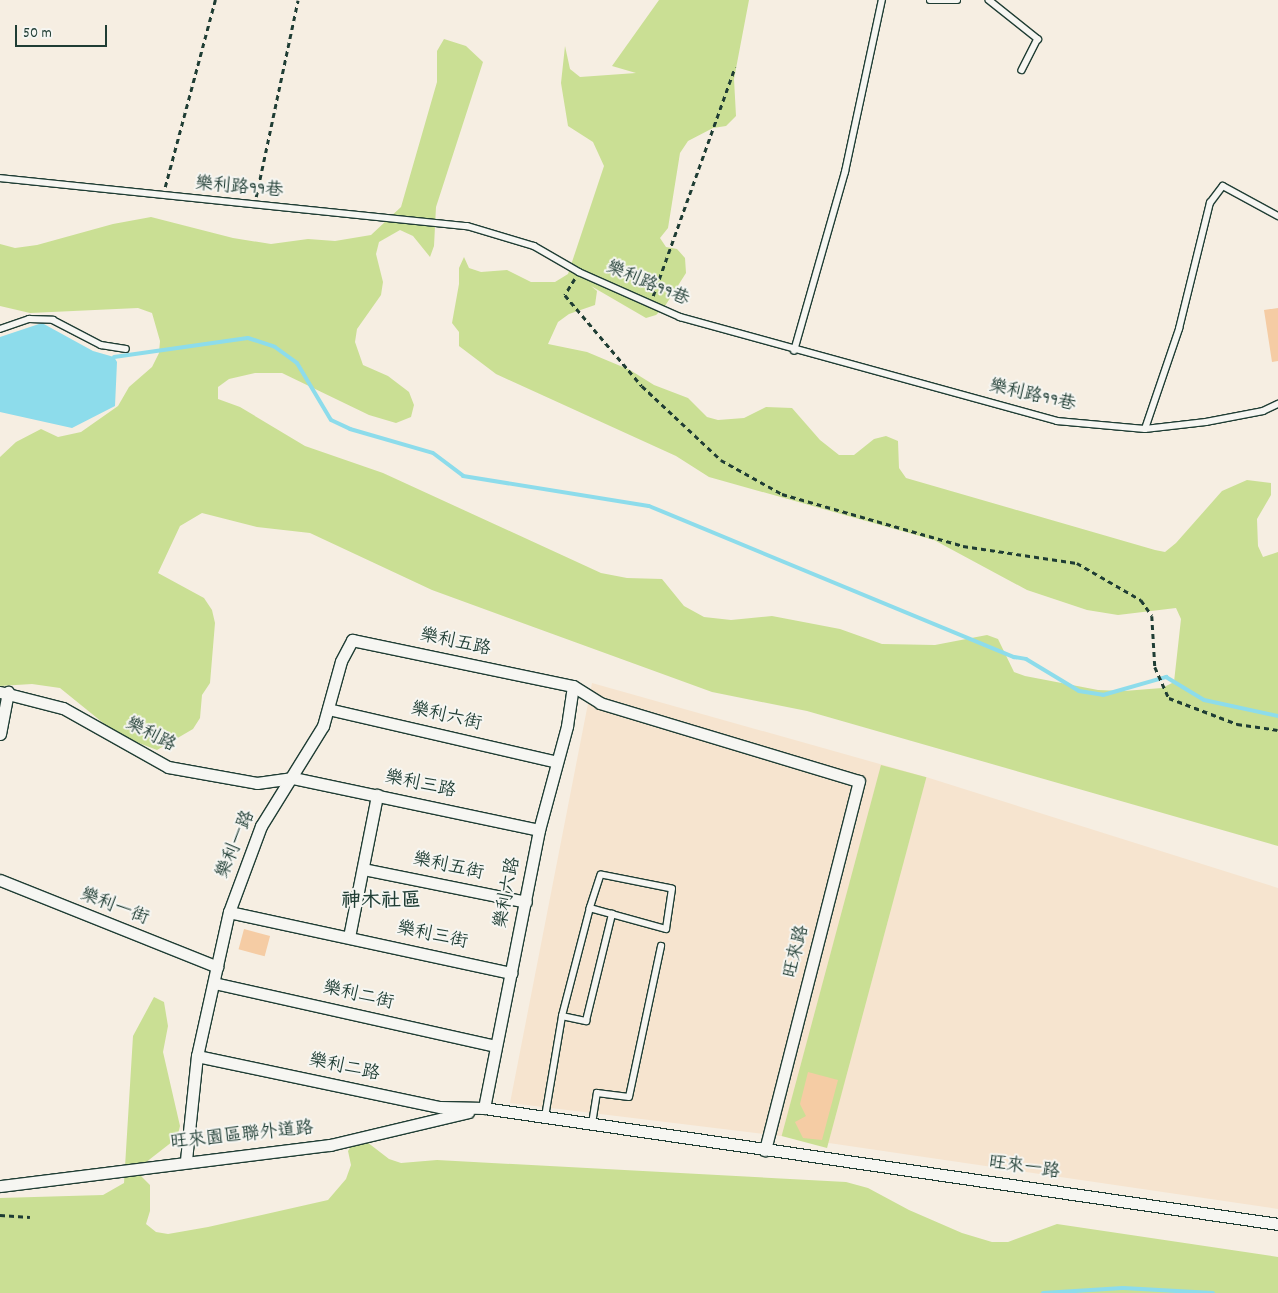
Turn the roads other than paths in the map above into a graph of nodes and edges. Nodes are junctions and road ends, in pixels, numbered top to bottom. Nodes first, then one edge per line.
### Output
1 (882, 0) edge
2 (930, 0) edge
3 (957, 0) edge
4 (989, 0) edge
5 (1022, 70) dead end
6 (0, 178) edge
7 (1278, 216) edge
8 (0, 329) edge
9 (126, 349) dead end
10 (794, 350) junction
11 (1278, 404) edge
12 (1145, 429) junction
13 (342, 661) joint
14 (573, 686) junction
15 (4, 692) edge
16 (328, 709) junction
17 (0, 734) edge
18 (557, 762) junction
19 (293, 778) junction
20 (377, 795) junction
21 (539, 830) junction
22 (363, 869) junction
23 (0, 880) edge
24 (526, 902) junction
25 (590, 908) junction
26 (228, 912) junction
27 (612, 914) junction
28 (349, 937) junction
29 (661, 946) dead end
30 (218, 967) junction
31 (511, 972) junction
32 (214, 983) junction
33 (562, 1016) junction
34 (495, 1046) junction
35 (197, 1056) junction
36 (484, 1108) junction
37 (545, 1117) junction
38 (592, 1124) junction
39 (765, 1150) junction
40 (186, 1160) junction
41 (0, 1186) edge
42 (1278, 1224) edge

1 - 10 lane
2 - 3 lane
4 - 5 lane
6 - 10 lane, 樂利路99巷
7 - 12 lane
8 - 9 lane
10 - 12 lane, 樂利路99巷
11 - 12 lane, 樂利路99巷
13 - 14 street, 樂利五路
13 - 16 street, 樂利一路
14 - 18 street, 樂利六路
14 - 39 street, 旺來路
15 - 17 street
15 - 19 street, 樂利路
16 - 18 street, 樂利六街
16 - 19 street, 樂利一路
18 - 21 street, 樂利六路
19 - 20 street, 樂利三路
19 - 26 street, 樂利一路
20 - 21 street, 樂利三路
20 - 22 street
21 - 24 street, 樂利六路
22 - 24 street, 樂利五街
22 - 28 street
23 - 30 street, 樂利一街
24 - 31 street, 樂利六路
25 - 27 lane
25 - 27 lane
25 - 33 lane
26 - 28 street, 樂利三街
26 - 30 street, 樂利一路
27 - 33 lane
28 - 31 street, 樂利三街
29 - 38 lane
30 - 32 street, 樂利一路
31 - 34 street, 樂利六路
32 - 34 street, 樂利二街
32 - 35 street, 樂利一路
33 - 37 lane
34 - 36 street, 樂利六路
35 - 36 street, 樂利二路
35 - 40 street, 樂利一路
36 - 37 street
36 - 40 street, 旺來園區聯外道路
37 - 38 street
38 - 39 street
39 - 42 street, 旺來一路
40 - 41 street, 旺來園區聯外道路

